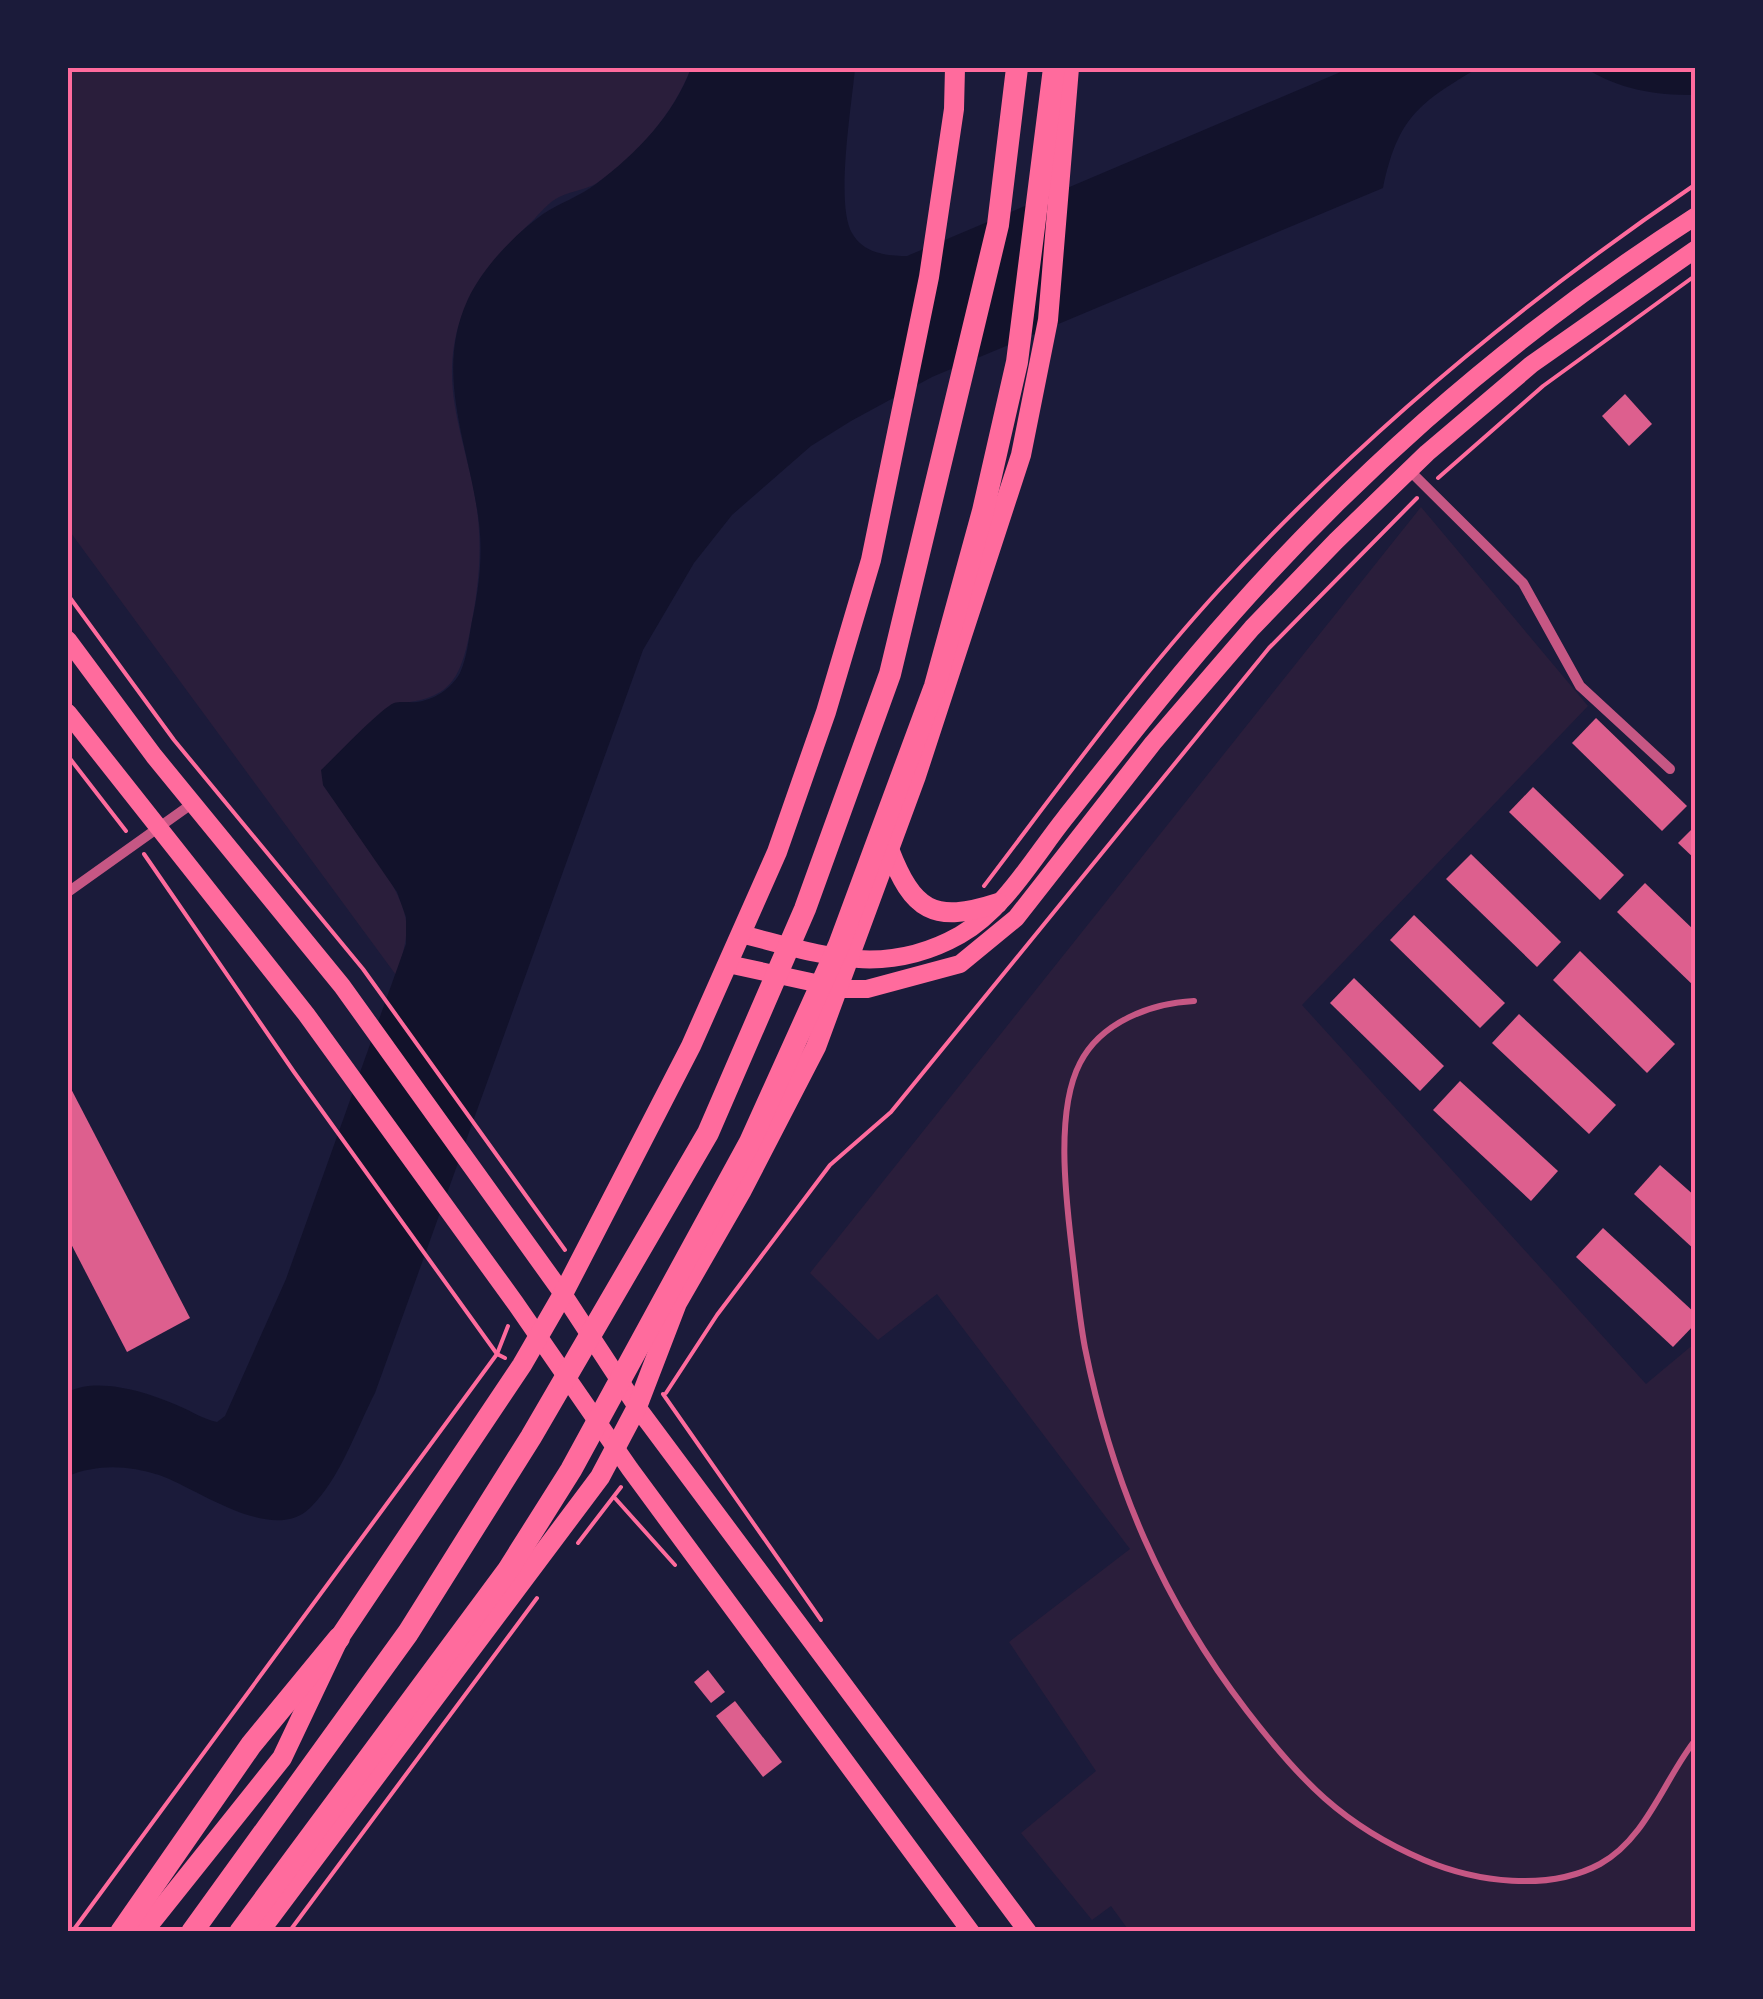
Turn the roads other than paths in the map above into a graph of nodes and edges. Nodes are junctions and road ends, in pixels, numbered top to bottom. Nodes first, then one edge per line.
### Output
1 (955, 68) edge
2 (1016, 68) edge
3 (1064, 72) edge
4 (1696, 216) edge
5 (1696, 248) edge
6 (1410, 470) junction
7 (68, 640) edge
8 (68, 713) edge
9 (1670, 769) dead end
10 (193, 803) junction
11 (158, 828) junction
12 (889, 849) junction
13 (68, 892) edge
14 (998, 904) junction
15 (741, 934) junction
16 (848, 961) junction
17 (728, 964) junction
18 (838, 989) junction
19 (1194, 1001) dead end
20 (563, 1294) junction
21 (538, 1335) junction
22 (637, 1407) junction
23 (616, 1449) junction
24 (339, 1638) junction
25 (1696, 1739) edge
26 (141, 1921) edge
27 (121, 1932) edge
28 (192, 1932) edge
29 (240, 1932) edge
30 (260, 1932) edge
31 (971, 1932) edge
32 (1028, 1932) edge

1 - 15 main road
2 - 28 highway
3 - 12 main road
3 - 29 highway
4 - 14 main road
5 - 6 main road
6 - 9 street
6 - 18 main road
7 - 10 main road
8 - 11 main road
10 - 11 street
10 - 20 main road
11 - 13 street
11 - 21 main road
12 - 14 main road
12 - 16 main road
14 - 16 main road
15 - 16 main road
15 - 17 main road
16 - 18 main road
17 - 18 main road
17 - 20 main road
18 - 22 main road
19 - 25 lane
20 - 21 main road
20 - 22 main road
21 - 23 main road
21 - 24 main road
22 - 23 main road
22 - 32 main road
23 - 30 main road
23 - 31 main road
24 - 26 highway
24 - 26 main road
26 - 27 highway

